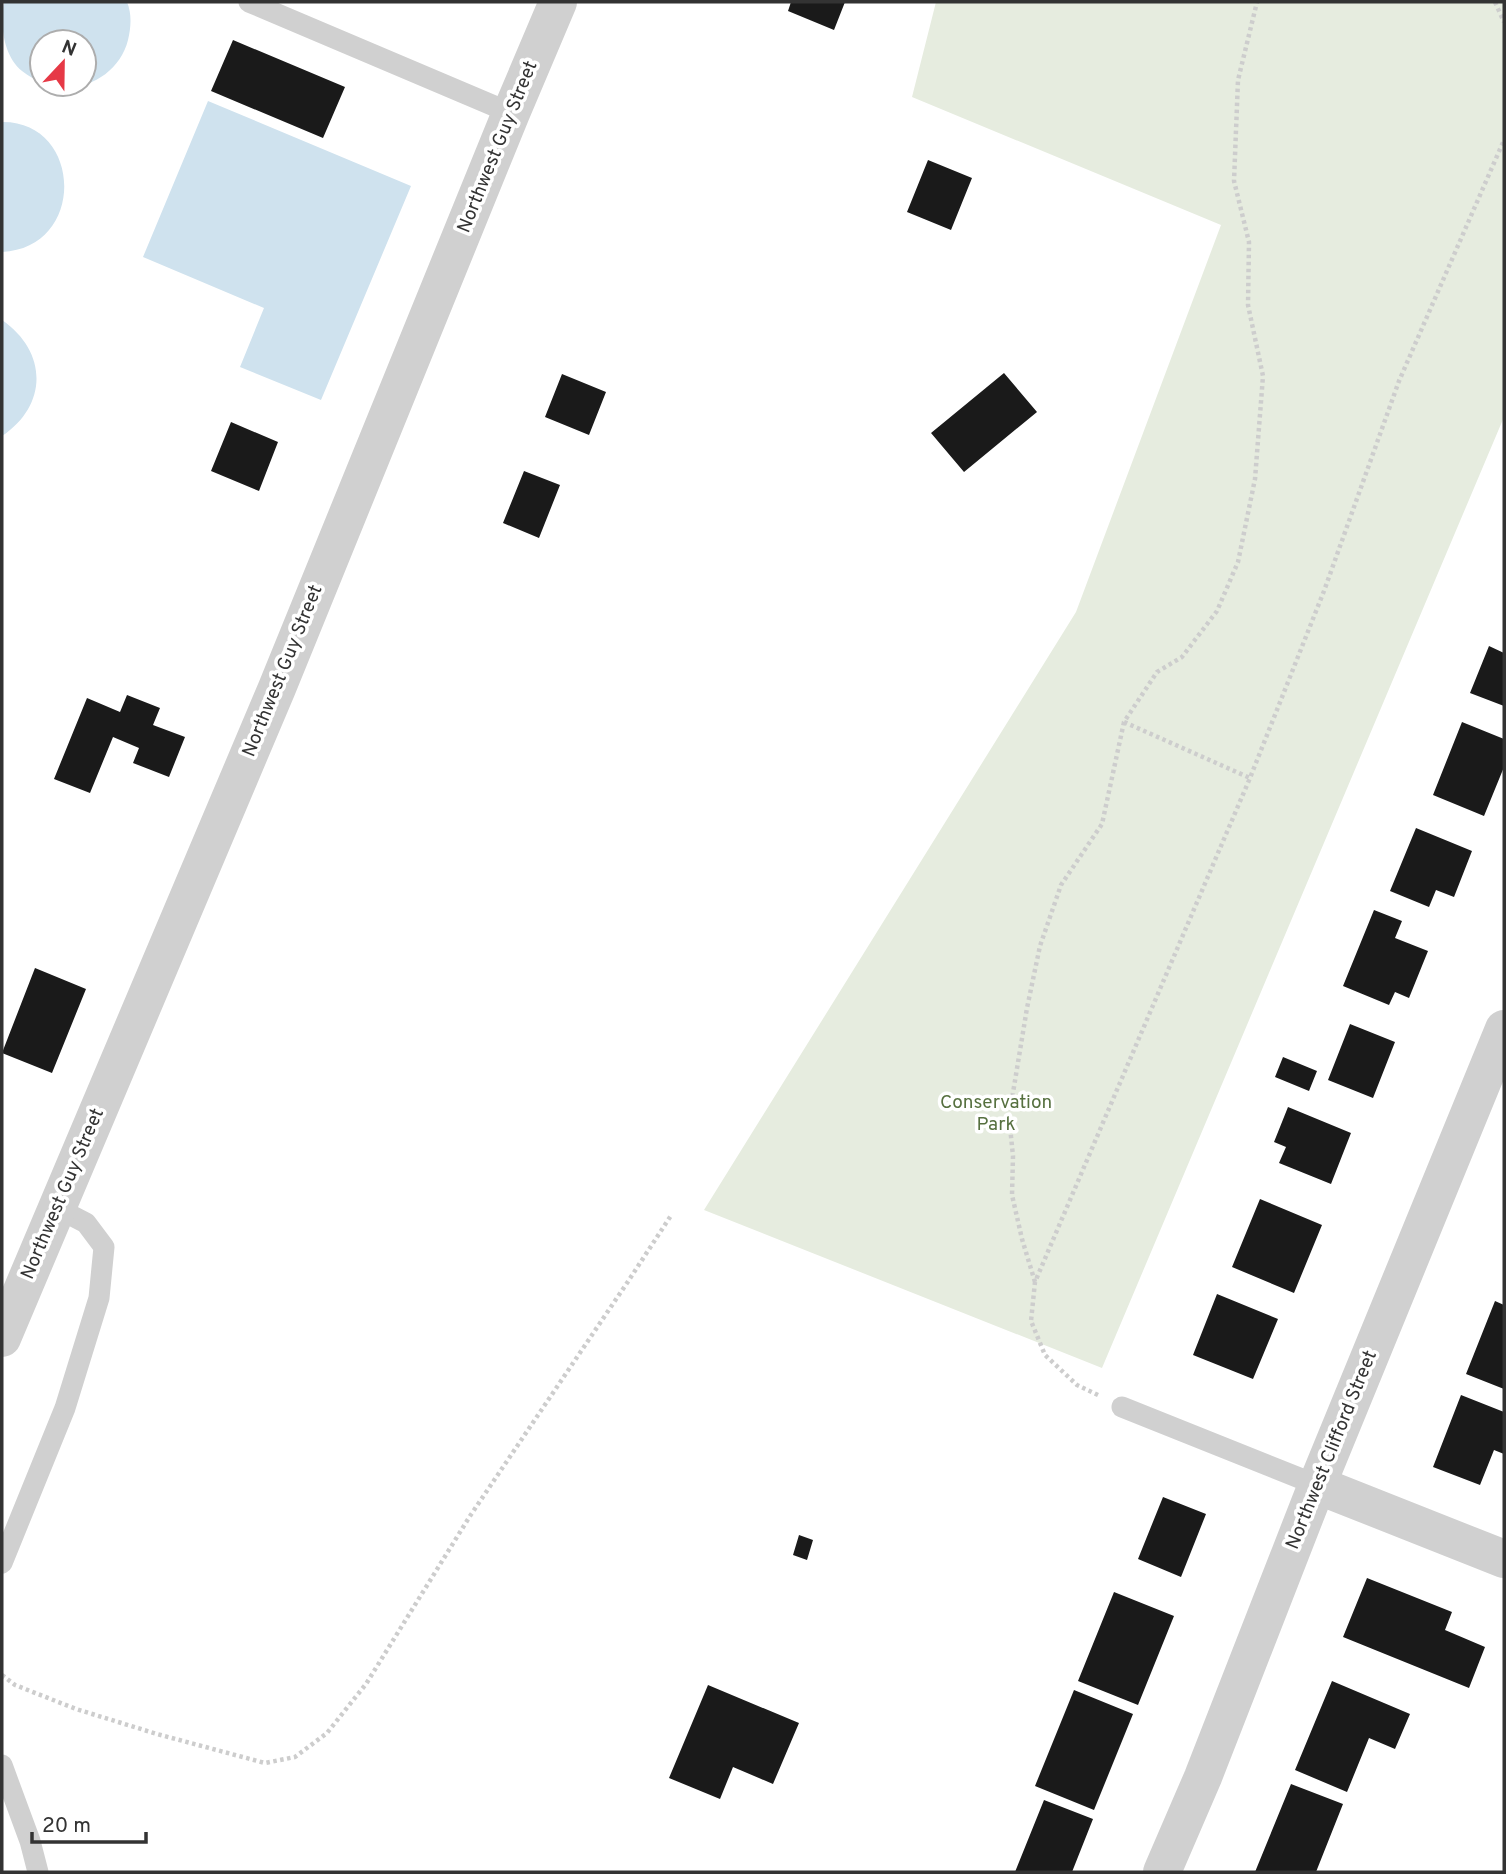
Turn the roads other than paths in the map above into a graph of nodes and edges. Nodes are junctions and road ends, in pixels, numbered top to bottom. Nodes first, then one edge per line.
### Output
1 (249, 2) edge
2 (558, 2) edge
3 (511, 113) junction
4 (1504, 1029) edge
5 (57, 1208) junction
6 (2, 1338) edge
7 (1122, 1407) road end
8 (1317, 1485) junction
9 (1504, 1559) edge
10 (2, 1563) edge
11 (2, 1765) edge
12 (38, 1872) edge
13 (1162, 1872) edge

1 - 3 lane
2 - 3 street, Northwest Guy Street
3 - 5 street, Northwest Guy Street
4 - 8 street, Northwest Clifford Street
5 - 6 street, Northwest Guy Street
5 - 10 lane
7 - 8 lane
8 - 9 street
8 - 13 street, Northwest Clifford Street
11 - 12 lane

